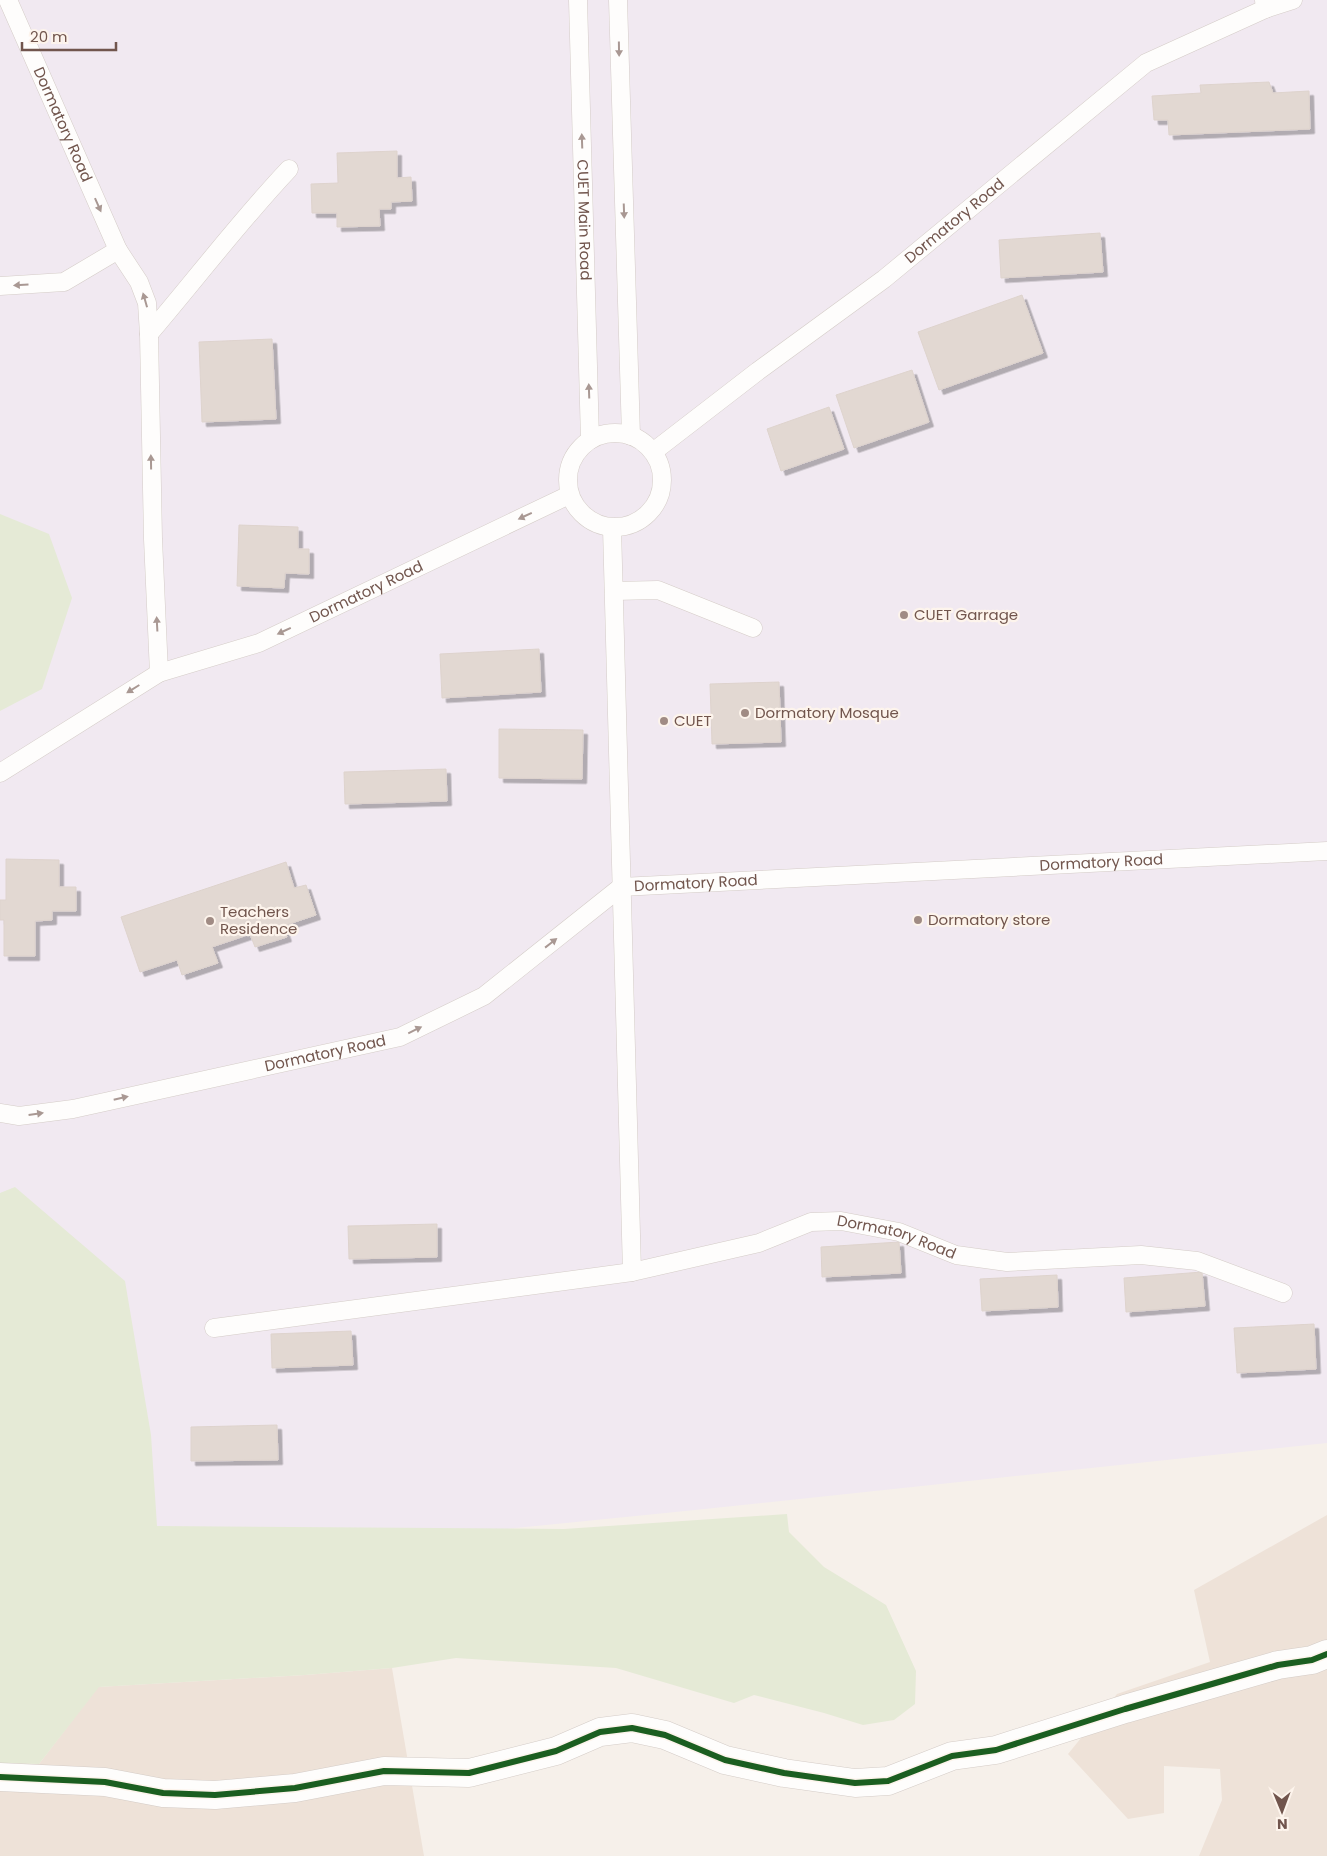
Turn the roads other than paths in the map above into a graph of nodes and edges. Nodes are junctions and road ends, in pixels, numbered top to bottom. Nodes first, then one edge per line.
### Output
1 (8, 0) edge
2 (578, 0) edge
3 (618, 0) edge
4 (1293, 0) edge
5 (1265, 5) edge
6 (288, 169) dead end
7 (118, 250) junction
8 (0, 286) edge
9 (149, 334) junction
10 (631, 436) junction
11 (590, 440) junction
12 (653, 452) junction
13 (569, 495) junction
14 (612, 528) junction
15 (614, 591) junction
16 (753, 628) dead end
17 (159, 673) junction
18 (0, 774) edge
19 (1327, 851) edge
20 (621, 887) junction
21 (0, 1113) edge
22 (632, 1272) junction
23 (1282, 1293) dead end
24 (214, 1328) dead end
25 (1327, 1654) edge
26 (0, 1777) edge

1 -> 7 lane, Dormatory Road
11 -> 2 lane, CUET Main Road
3 -> 10 lane
4 - 5 lane, Dormatory Road
5 - 12 lane, Dormatory Road
6 - 9 lane
7 -> 8 lane
9 -> 7 lane, Dormatory Road
17 -> 9 lane, Dormatory Road
10 - 11 lane
10 - 12 lane
11 - 13 lane
12 - 14 lane
13 - 14 lane
13 -> 17 lane, Dormatory Road
14 - 15 lane
15 - 16 lane
15 - 20 lane
17 -> 18 lane, Dormatory Road
19 - 20 lane, Dormatory Road
21 -> 20 lane, Dormatory Road
20 - 22 lane
22 - 23 lane, Dormatory Road
22 - 24 lane, Dormatory Road
25 - 26 street

